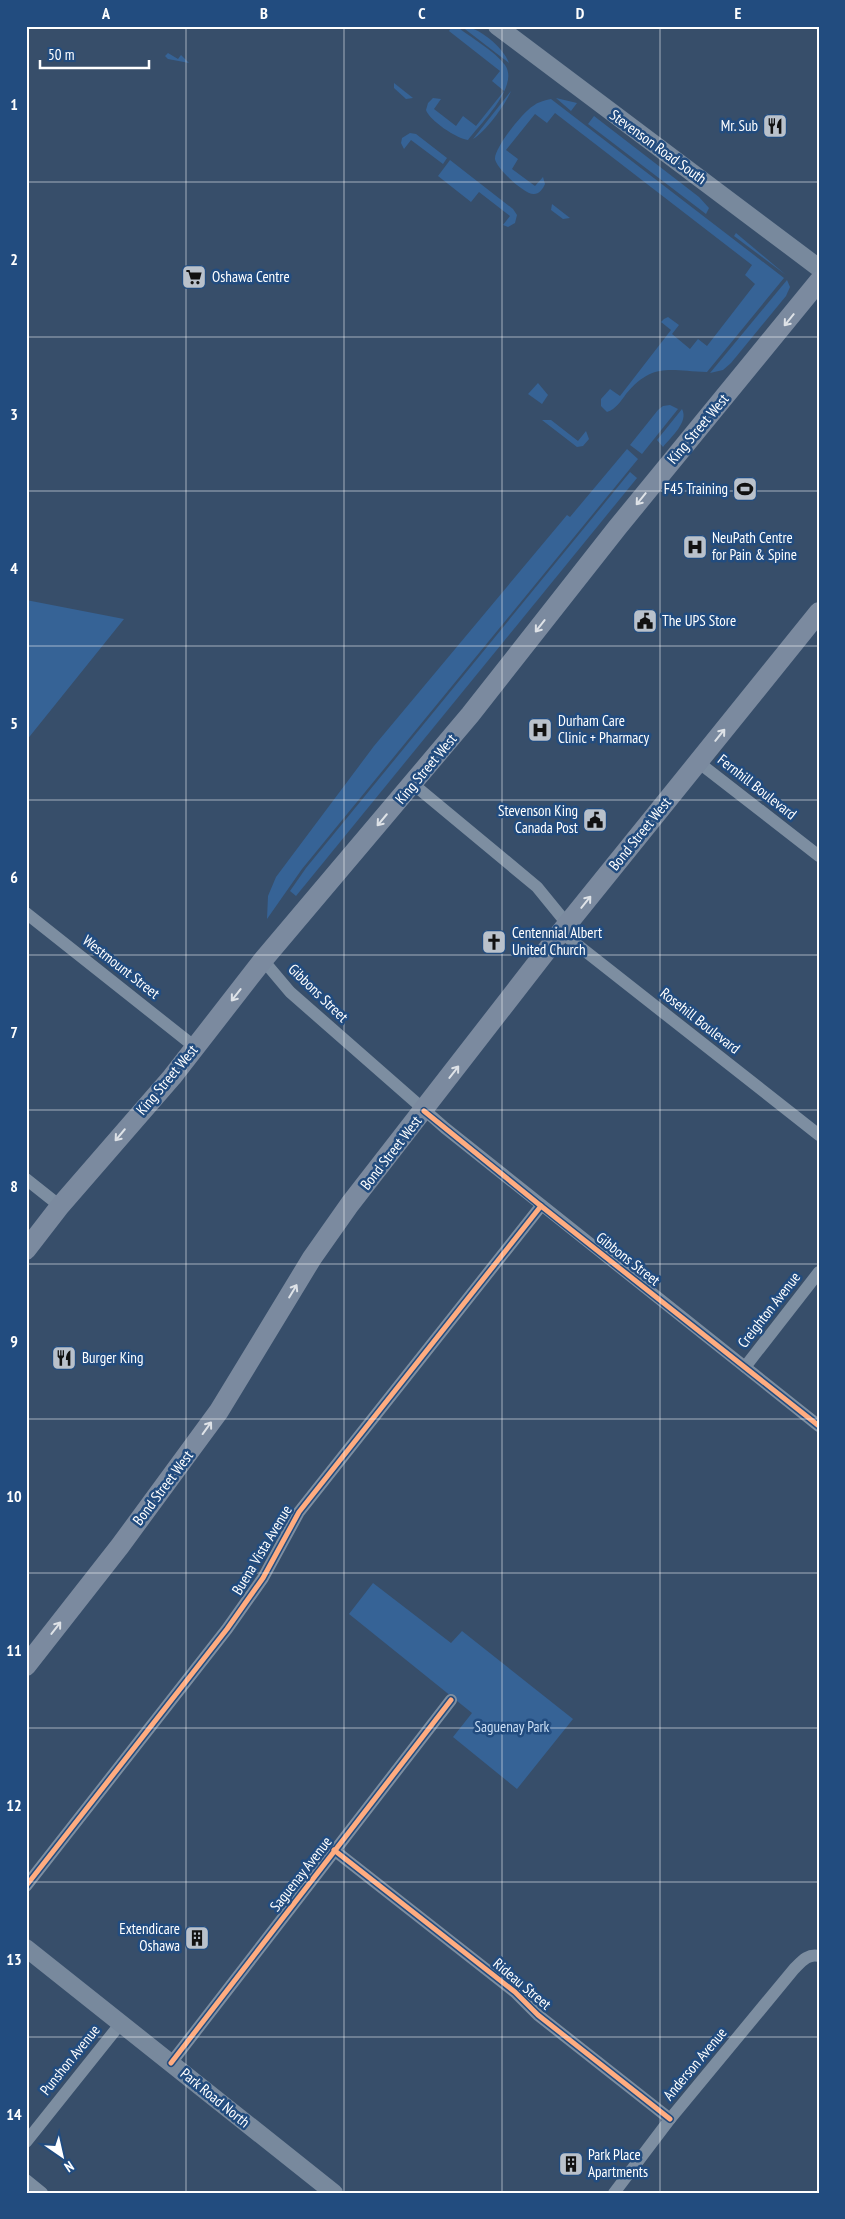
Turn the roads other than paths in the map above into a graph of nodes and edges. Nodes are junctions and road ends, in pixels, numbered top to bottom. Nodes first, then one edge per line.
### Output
1 (497, 26) edge
2 (819, 268) edge
3 (819, 281) edge
4 (819, 612) edge
5 (698, 762) junction
6 (413, 784) junction
7 (819, 856) edge
8 (26, 913) edge
9 (565, 928) junction
10 (263, 960) junction
11 (196, 1047) junction
12 (424, 1111) junction
13 (819, 1135) edge
14 (26, 1179) edge
15 (60, 1206) junction
16 (541, 1206) junction
17 (26, 1250) edge
18 (819, 1272) edge
19 (745, 1367) junction
20 (819, 1426) edge
21 (26, 1666) edge
22 (451, 1700) dead end
23 (334, 1850) junction
24 (26, 1886) edge
25 (26, 1948) edge
26 (819, 1956) edge
27 (121, 2023) junction
28 (171, 2063) junction
29 (670, 2119) junction
30 (26, 2142) edge
31 (26, 2180) edge
32 (42, 2193) edge
33 (334, 2193) edge
34 (614, 2193) edge

1 - 2 main road, Stevenson Road South
3 -> 6 main road, King Street West
5 -> 4 main road, Bond Street West
5 - 7 street, Fernhill Boulevard
9 -> 5 main road, Bond Street West
6 - 9 street, Rosehill Boulevard
6 -> 10 main road, King Street West
8 - 11 street, Westmount Street
12 -> 9 main road, Bond Street West
9 - 13 street, Rosehill Boulevard
10 -> 11 main road, King Street West
10 - 12 street, Gibbons Street
11 -> 15 main road, King Street West
12 - 16 street, Gibbons Street
21 -> 12 main road, Bond Street West
14 - 15 street
15 - 17 main road, King Street West
16 - 19 street, Gibbons Street
16 - 24 street, Buena Vista Avenue
18 - 19 street, Creighton Avenue
19 - 20 street, Gibbons Street
22 - 23 street, Saguenay Avenue
23 - 28 street, Saguenay Avenue
23 - 29 street, Rideau Street
25 - 27 main road, Park Road North
26 - 29 street, Anderson Avenue
27 - 28 main road, Park Road North
27 - 30 street, Punshon Avenue
28 - 33 main road, Park Road North
29 - 34 street, Anderson Avenue
31 - 32 street

